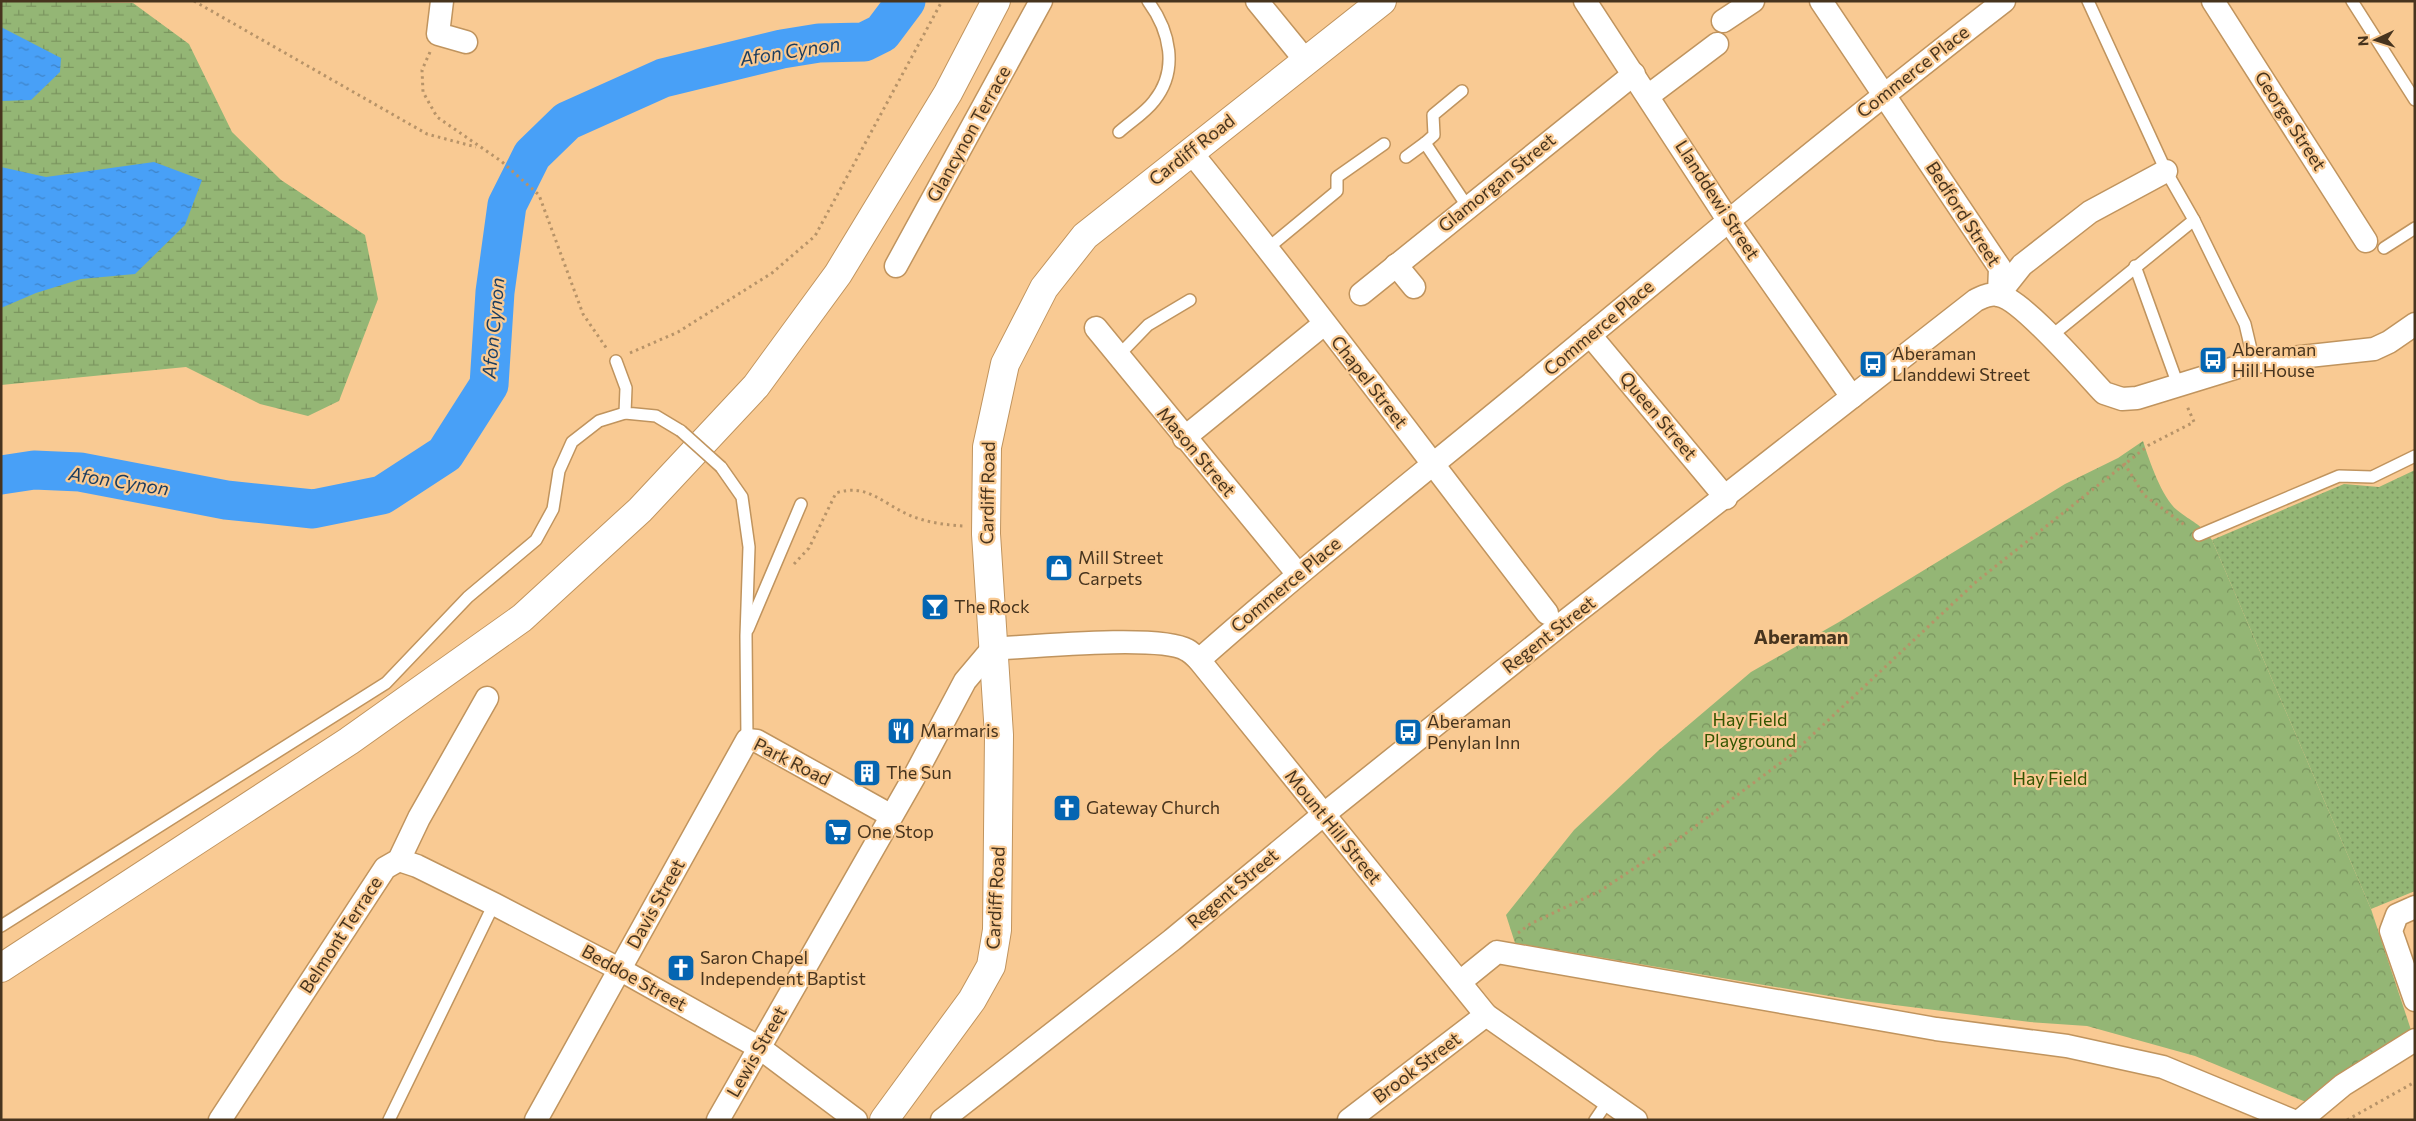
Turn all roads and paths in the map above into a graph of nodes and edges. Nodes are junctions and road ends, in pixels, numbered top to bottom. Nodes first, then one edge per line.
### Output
1 (194, 1) edge
2 (442, 1) edge
3 (942, 1) edge
4 (996, 1) edge
5 (1041, 1) edge
6 (1148, 1) edge
7 (1257, 1) edge
8 (1382, 1) edge
9 (1585, 1) edge
10 (1753, 1) edge
11 (1821, 1) edge
12 (2004, 1) edge
13 (2088, 1) edge
14 (2213, 1) edge
15 (2352, 1) edge
16 (1723, 21) dead end
17 (438, 34) junction
18 (466, 42) dead end
19 (1717, 44) dead end
20 (1306, 61) junction
21 (1634, 74) junction
22 (1462, 91) dead end
23 (1885, 94) junction
24 (1648, 96) junction
25 (2415, 100) edge
26 (1119, 132) dead end
27 (1425, 143) junction
28 (1384, 144) dead end
29 (480, 148) junction
30 (1190, 151) junction
31 (1406, 157) dead end
32 (2166, 171) junction
33 (1468, 206) junction
34 (1728, 220) junction
35 (2194, 220) junction
36 (2415, 228) edge
37 (2375, 244) joint
38 (1268, 248) junction
39 (1396, 265) junction
40 (896, 266) dead end
41 (2135, 266) junction
42 (1414, 287) dead end
43 (1361, 294) dead end
44 (1998, 294) junction
45 (1190, 300) dead end
46 (1324, 324) junction
47 (2415, 324) edge
48 (1096, 328) dead end
49 (1590, 335) junction
50 (2050, 337) junction
51 (1118, 356) junction
52 (616, 361) junction
53 (2254, 362) junction
54 (2178, 385) junction
55 (1852, 396) junction
56 (625, 413) junction
57 (1184, 438) junction
58 (2415, 456) edge
59 (2124, 463) junction
60 (1433, 465) junction
61 (1726, 498) junction
62 (801, 504) dead end
63 (986, 527) junction
64 (2199, 535) joint
65 (772, 572) junction
66 (1297, 574) junction
67 (1547, 613) dead end
68 (746, 636) junction
69 (992, 649) junction
70 (1199, 660) junction
71 (487, 698) dead end
72 (746, 740) junction
73 (890, 815) junction
74 (1322, 815) junction
75 (400, 860) junction
76 (494, 904) junction
77 (2415, 907) edge
78 (1, 926) edge
79 (1497, 952) junction
80 (1, 968) edge
81 (621, 970) junction
82 (1460, 982) junction
83 (2415, 1000) edge
84 (1486, 1015) junction
85 (2415, 1040) edge
86 (760, 1048) junction
87 (2415, 1082) edge
88 (1608, 1101) junction
89 (220, 1120) edge
90 (388, 1120) edge
91 (536, 1120) edge
92 (718, 1120) edge
93 (856, 1120) edge
94 (884, 1120) edge
95 (942, 1120) edge
96 (1349, 1120) edge
97 (1595, 1120) edge
98 (1636, 1120) edge
99 (2291, 1120) edge
100 (2301, 1120) edge
101 (2347, 1120) edge

1 - 29 path
2 - 17 street
3 - 52 path
4 - 80 main road
5 - 40 street, Glancynon Terrace
6 - 26 lane
7 - 20 street
8 - 20 main road, Cardiff Road
9 - 21 street, Llanddewi Street
10 - 16 street
11 - 23 street, Bedford Street
12 - 23 street, Commerce Place
13 - 32 lane
14 - 37 street, George Street
15 - 25 lane
17 - 18 street
17 - 29 path
19 - 24 street
20 - 30 main road, Cardiff Road
21 - 24 street, Llanddewi Street
21 - 33 street, Glamorgan Street
22 - 27 lane
23 - 34 street, Commerce Place
23 - 44 street, Bedford Street
24 - 34 street, Llanddewi Street
27 - 31 lane
27 - 33 lane
28 - 38 lane
29 - 52 path
30 - 38 street, Chapel Street
30 - 63 main road, Cardiff Road
32 - 35 lane
32 - 44 street
33 - 39 street, Glamorgan Street
34 - 49 street, Commerce Place
34 - 55 street, Llanddewi Street
35 - 41 lane
35 - 53 lane
36 - 37 lane
38 - 46 street, Chapel Street
39 - 42 street
39 - 43 street, Glamorgan Street
41 - 50 lane
41 - 54 lane
44 - 50 street
44 - 55 street, Regent Street
45 - 51 lane
46 - 57 street
46 - 60 street, Chapel Street
47 - 53 street
48 - 51 street, Mason Street
49 - 60 street, Commerce Place
49 - 61 street, Queen Street
50 - 54 street
51 - 57 street, Mason Street
52 - 56 lane
53 - 54 street
54 - 59 path
55 - 61 street, Regent Street
56 - 68 lane, bridge
56 - 78 lane
57 - 66 street, Mason Street
58 - 64 lane
59 - 64 path
59 - 79 path
60 - 66 street, Commerce Place
60 - 67 street, Chapel Street
61 - 74 street, Regent Street
62 - 65 lane
63 - 65 path
63 - 69 main road, Cardiff Road
65 - 68 lane
66 - 70 street, Commerce Place
68 - 72 lane
69 - 70 street, Mount Hill Street
69 - 73 street, Lewis Street
69 - 94 main road, Cardiff Road
70 - 74 street, Mount Hill Street
71 - 75 street, Belmont Terrace
72 - 73 street, Park Road
72 - 81 street, Davis Street
73 - 86 street, Lewis Street
74 - 82 street, Mount Hill Street
74 - 95 street, Regent Street
75 - 76 street, Beddoe Street
75 - 89 street, Belmont Terrace
76 - 81 street, Beddoe Street
76 - 90 lane
77 - 83 street
79 - 82 street
79 - 99 street
81 - 86 street, Beddoe Street
81 - 91 street, Davis Street
82 - 84 street, Mount Hill Street
84 - 88 street, Mount Hill Street
84 - 96 street, Brook Street
85 - 100 street
86 - 92 street, Lewis Street
86 - 93 street, Beddoe Street
87 - 101 path
88 - 97 lane
88 - 98 street, Mount Hill Street

